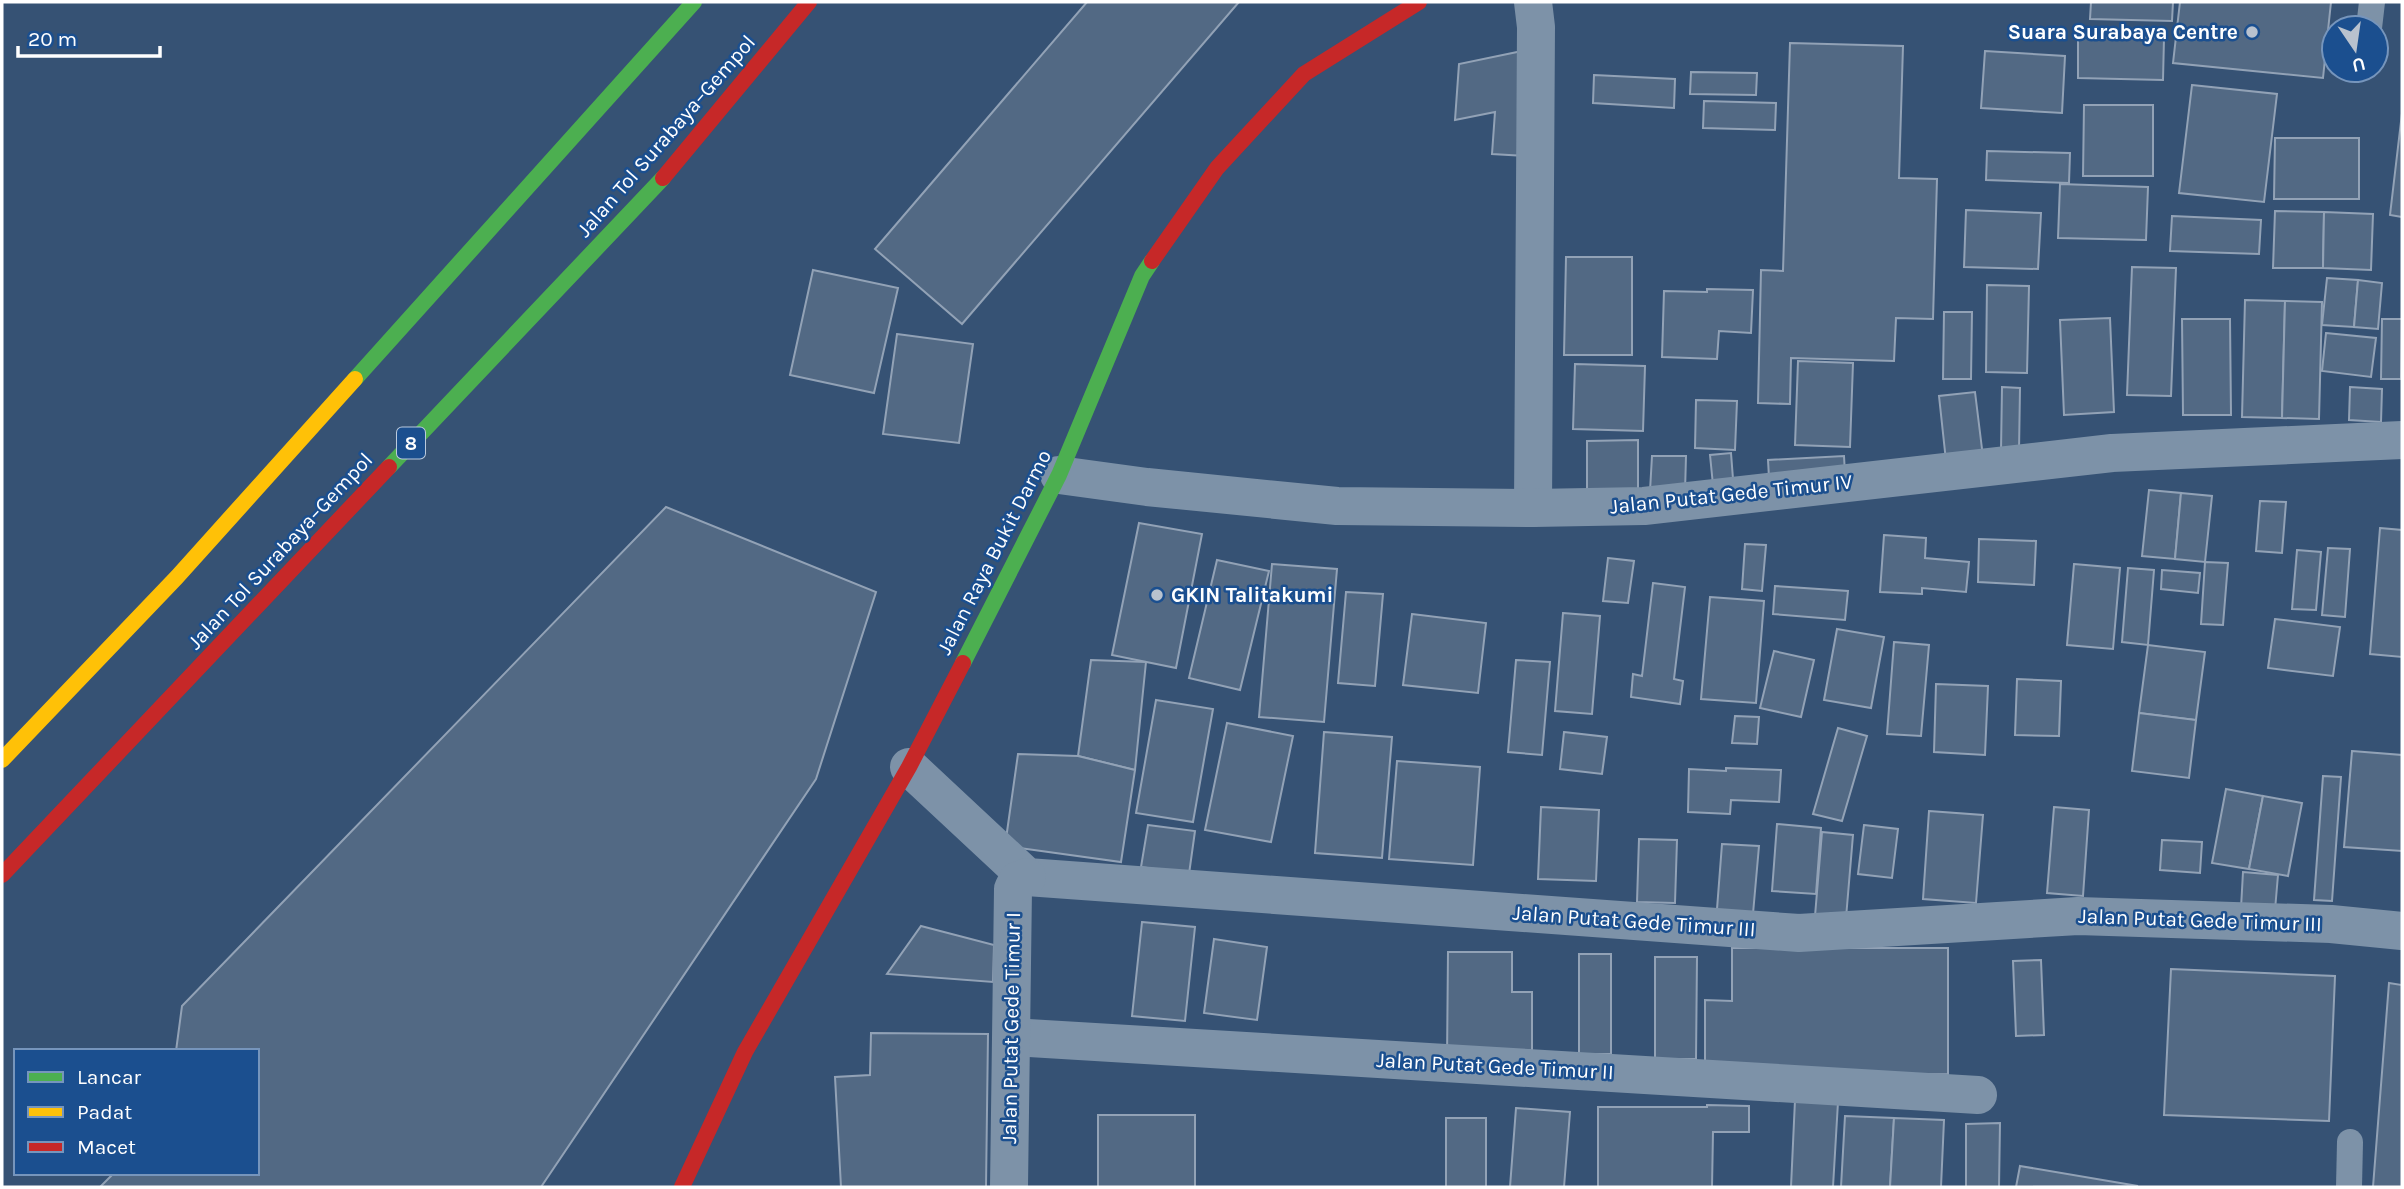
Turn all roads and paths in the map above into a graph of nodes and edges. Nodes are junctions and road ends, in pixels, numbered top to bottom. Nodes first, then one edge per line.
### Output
1 (694, 2) edge
2 (809, 2) edge
3 (1419, 2) edge
4 (1533, 2) edge
5 (2402, 440) edge
6 (1059, 475) junction
7 (1533, 508) junction
8 (2, 760) edge
9 (909, 767) junction
10 (2, 875) edge
11 (1027, 877) junction
12 (2402, 931) edge
13 (1012, 1037) junction
14 (1978, 1095) dead end
15 (2350, 1142) dead end
16 (682, 1187) edge
17 (1009, 1187) edge
18 (2349, 1187) edge

1 - 8 main road
2 - 10 main road, Jalan Tol Surabaya–Gempol / 8
3 - 6 main road, Jalan Raya Bukit Darmo
4 - 7 street
5 - 7 street, Jalan Putat Gede Timur IV
6 - 7 street, Jalan Putat Gede Timur IV
6 - 9 main road, Jalan Raya Bukit Darmo
9 - 11 street
9 - 16 main road, Jalan Raya Bukit Darmo
11 - 12 street, Jalan Putat Gede Timur III
11 - 13 street, Jalan Putat Gede Timur I
13 - 14 street, Jalan Putat Gede Timur II
13 - 17 street, Jalan Putat Gede Timur I
15 - 18 lane

